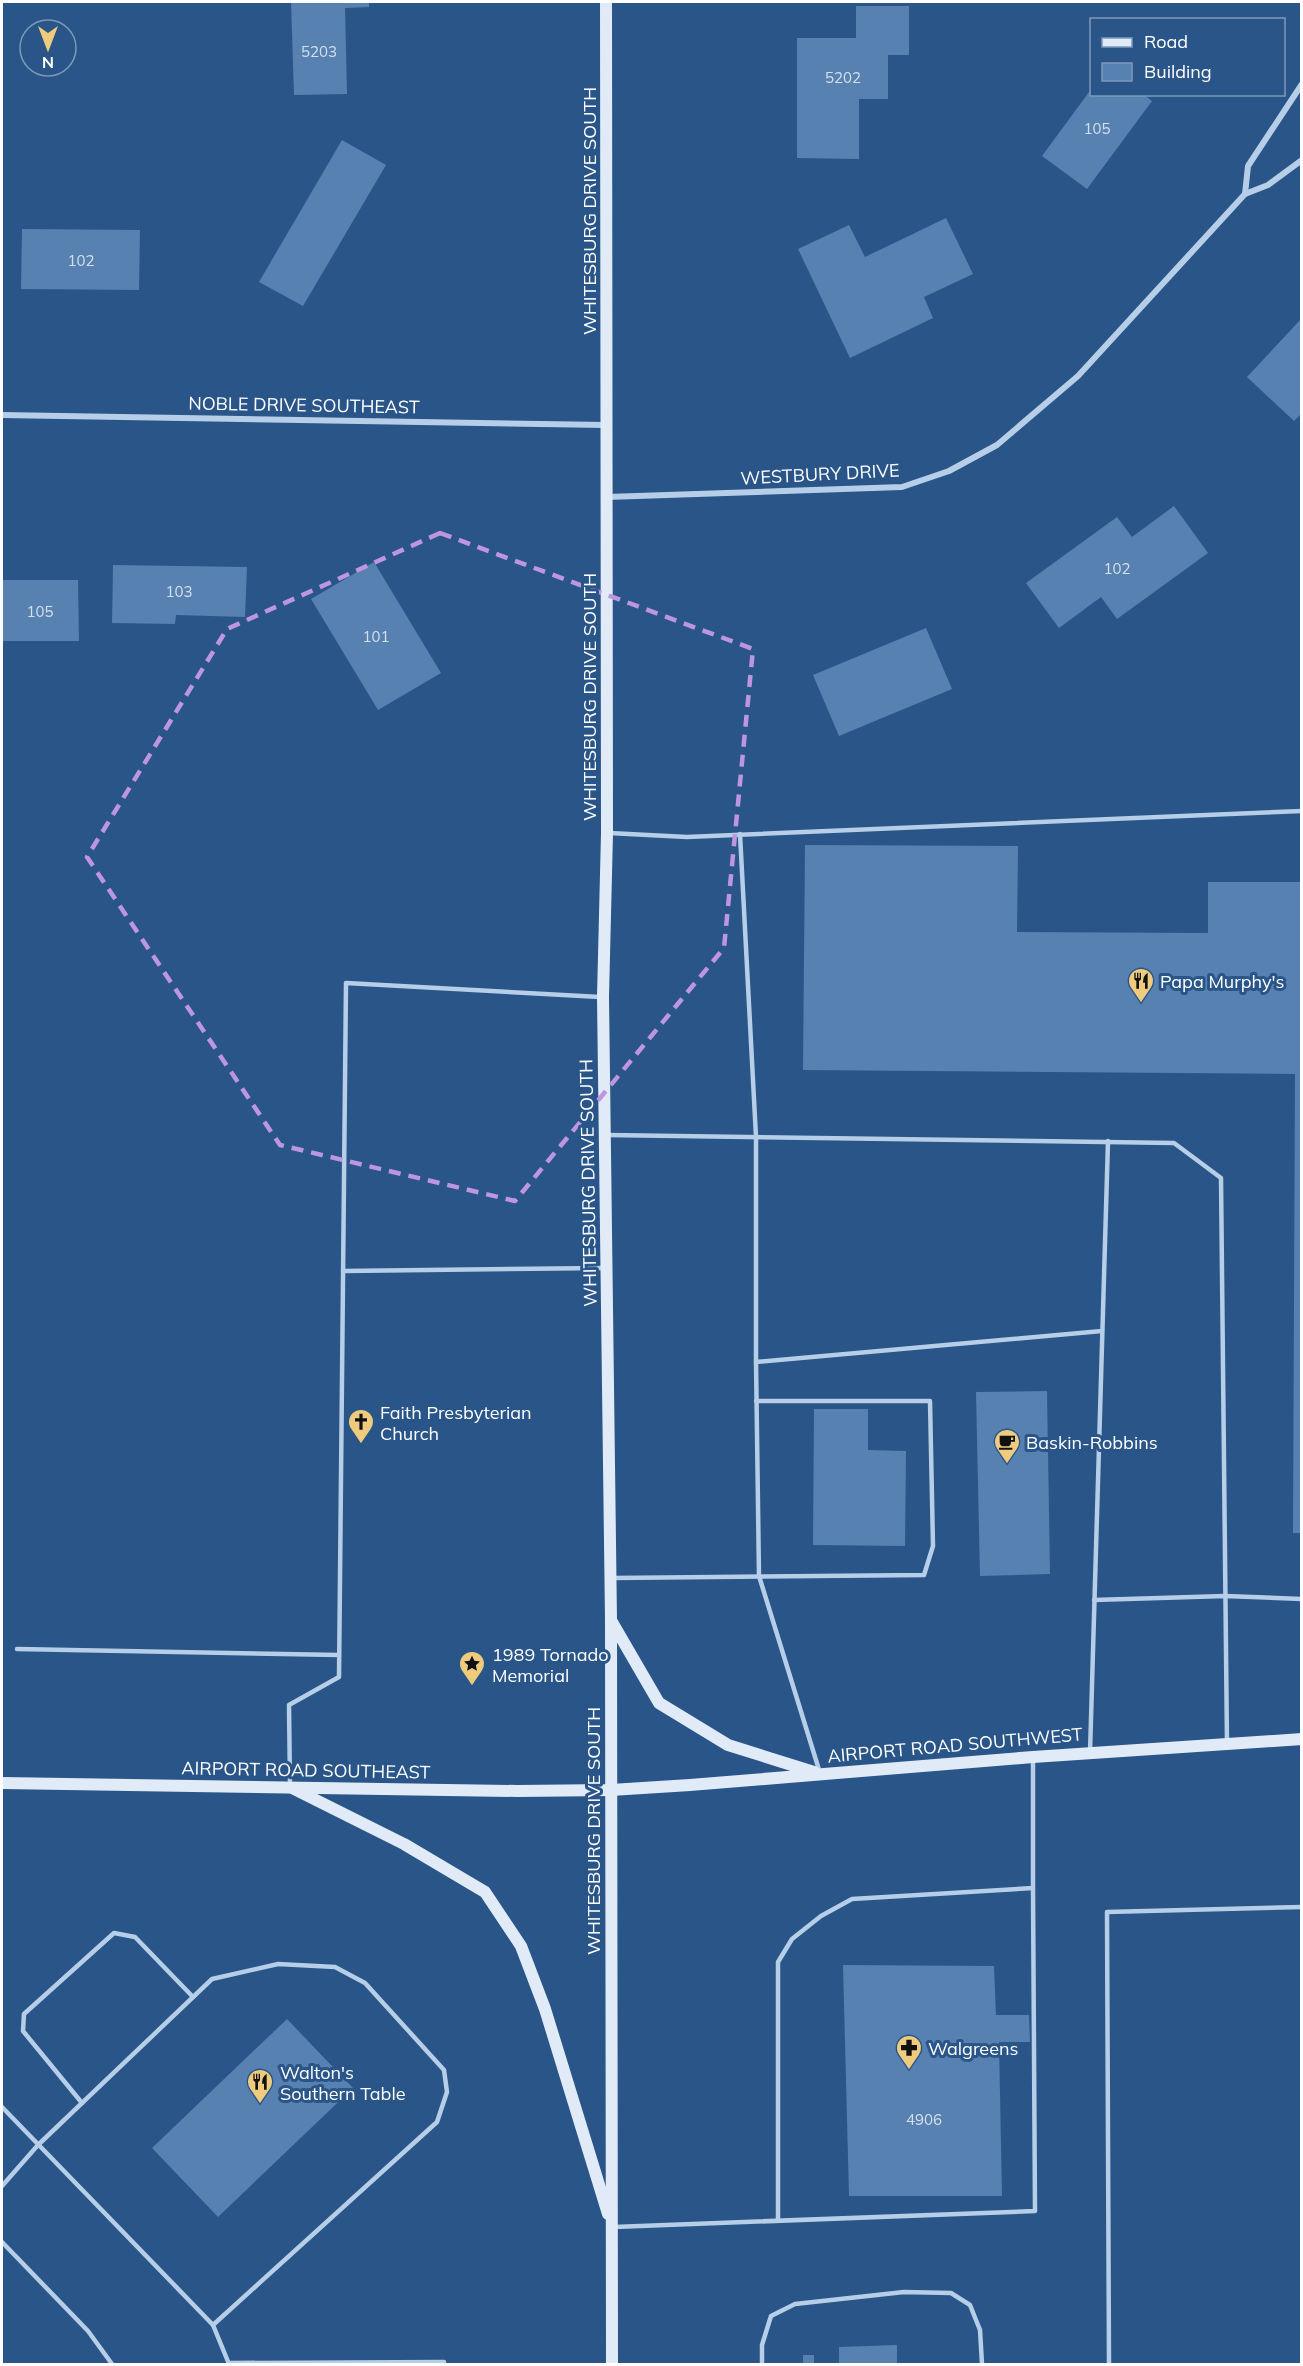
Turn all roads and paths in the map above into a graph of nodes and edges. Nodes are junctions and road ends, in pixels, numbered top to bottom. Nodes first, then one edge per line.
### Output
1 (606, 2) edge
2 (1302, 84) edge
3 (1302, 160) edge
4 (1245, 194) junction
5 (2, 415) edge
6 (607, 424) junction
7 (607, 497) junction
8 (1302, 811) edge
9 (607, 833) junction
10 (740, 834) junction
11 (603, 997) junction
12 (606, 1135) junction
13 (756, 1137) junction
14 (1108, 1141) junction
15 (608, 1268) junction
16 (343, 1271) junction
17 (1102, 1331) junction
18 (756, 1362) junction
19 (756, 1401) junction
20 (759, 1576) junction
21 (609, 1578) junction
22 (1225, 1596) junction
23 (1302, 1599) edge
24 (1094, 1600) junction
25 (611, 1620) junction
26 (17, 1649) dead end
27 (339, 1655) junction
28 (1302, 1739) edge
29 (1227, 1744) junction
30 (1090, 1753) junction
31 (1033, 1757) junction
32 (821, 1774) junction
33 (2, 1783) edge
34 (290, 1787) junction
35 (611, 1790) junction
36 (1033, 1888) junction
37 (1302, 1907) edge
38 (194, 1997) junction
39 (82, 2103) junction
40 (2, 2107) edge
41 (38, 2145) junction
42 (2, 2186) edge
43 (778, 2220) junction
44 (612, 2227) junction
45 (2, 2242) edge
46 (213, 2325) junction
47 (338, 2363) edge
48 (112, 2364) edge
49 (229, 2364) edge
50 (444, 2364) edge
51 (612, 2364) edge
52 (762, 2364) edge
53 (982, 2364) edge
54 (1109, 2364) edge

1 - 6 main road, WHITESBURG DRIVE SOUTH
2 - 4 street
3 - 4 street, WESTBURY DRIVE
4 - 7 street, WESTBURY DRIVE
5 - 6 street, NOBLE DRIVE SOUTHEAST
6 - 7 main road, WHITESBURG DRIVE SOUTH
7 - 9 main road, WHITESBURG DRIVE SOUTH
8 - 10 lane
9 - 10 lane
9 - 11 main road, WHITESBURG DRIVE SOUTH
10 - 13 lane
11 - 12 main road, WHITESBURG DRIVE SOUTH
11 - 16 lane
12 - 13 lane
12 - 15 main road, WHITESBURG DRIVE SOUTH
13 - 14 lane
13 - 18 lane
14 - 17 lane
14 - 22 lane
15 - 16 lane
15 - 21 main road, WHITESBURG DRIVE SOUTH
16 - 27 lane
17 - 18 lane
17 - 24 lane
18 - 19 lane
19 - 20 lane
19 - 20 lane
20 - 21 lane
20 - 32 lane
21 - 25 main road, WHITESBURG DRIVE SOUTH
22 - 23 lane
22 - 24 lane
22 - 29 lane
24 - 30 lane
25 - 32 main road
25 - 35 main road, WHITESBURG DRIVE SOUTH
26 - 27 lane
27 - 34 lane
28 - 29 main road, AIRPORT ROAD SOUTHWEST
29 - 30 main road, AIRPORT ROAD SOUTHWEST
30 - 31 main road, AIRPORT ROAD SOUTHWEST
31 - 32 main road, AIRPORT ROAD SOUTHWEST
31 - 36 lane
32 - 35 main road, AIRPORT ROAD SOUTHWEST
33 - 34 main road, AIRPORT ROAD SOUTHEAST
34 - 35 main road, AIRPORT ROAD SOUTHEAST
34 - 44 main road
35 - 44 main road, WHITESBURG DRIVE SOUTH
36 - 43 lane
36 - 43 lane
37 - 54 lane
38 - 39 lane
38 - 39 lane
38 - 46 lane
39 - 41 lane
40 - 41 lane
41 - 42 lane
41 - 46 lane
43 - 44 lane
44 - 51 main road, WHITESBURG DRIVE SOUTH
45 - 48 lane
46 - 49 lane
47 - 49 lane
47 - 50 lane
52 - 53 lane

